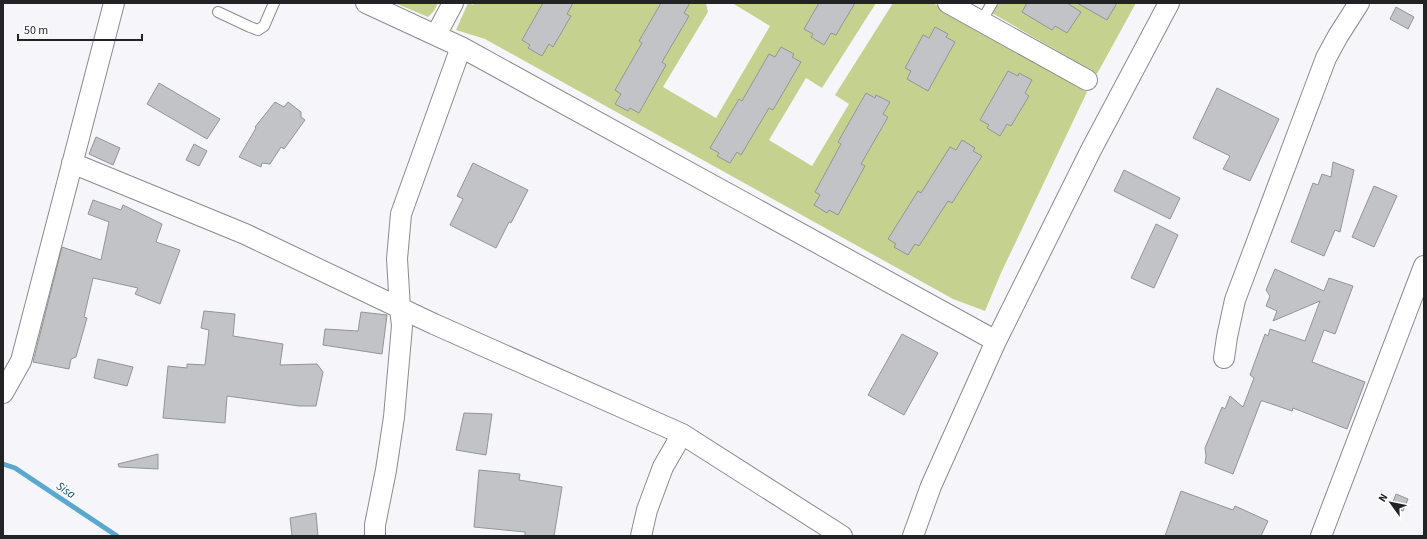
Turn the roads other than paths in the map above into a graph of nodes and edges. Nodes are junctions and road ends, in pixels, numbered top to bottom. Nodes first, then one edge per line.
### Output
1 (114, 3) edge
2 (274, 3) edge
3 (366, 3) edge
4 (453, 3) edge
5 (948, 3) edge
6 (992, 3) edge
7 (1169, 3) edge
8 (1359, 3) edge
9 (218, 12) dead end
10 (981, 22) junction
11 (436, 35) junction
12 (461, 47) junction
13 (1087, 80) dead end
14 (72, 163) junction
15 (1424, 266) edge
16 (400, 308) junction
17 (996, 341) junction
18 (1224, 358) dead end
19 (3, 394) edge
20 (682, 434) junction
21 (375, 536) edge
22 (641, 536) edge
23 (842, 536) edge
24 (913, 536) edge
25 (1321, 536) edge

1 - 14 street
2 - 9 lane
3 - 11 street
4 - 11 street
5 - 10 street
6 - 10 lane
7 - 17 street
8 - 18 street
10 - 13 street
11 - 12 street
12 - 16 street
12 - 17 street
14 - 16 street
14 - 19 street
15 - 25 street
16 - 20 street
16 - 21 street
17 - 24 street
20 - 22 street
20 - 23 street

